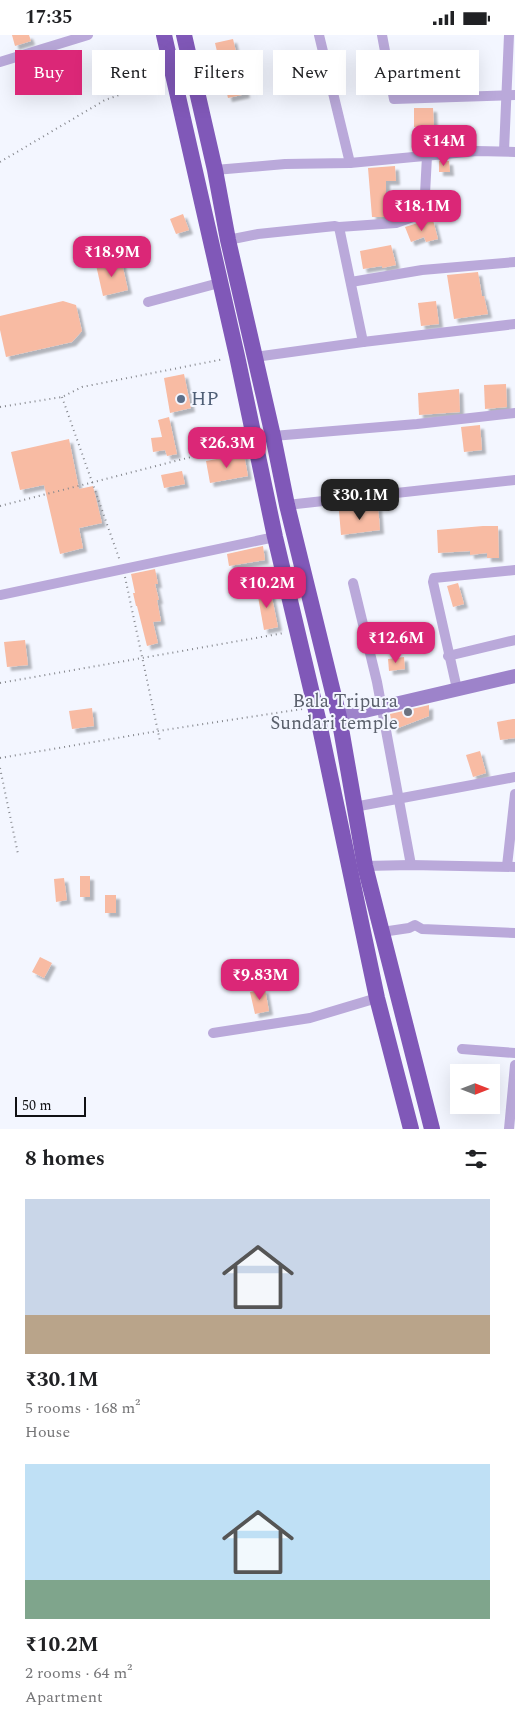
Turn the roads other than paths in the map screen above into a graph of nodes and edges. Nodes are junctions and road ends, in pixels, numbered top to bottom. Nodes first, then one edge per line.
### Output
1 (88, 35) edge
2 (164, 35) edge
3 (184, 35) edge
4 (319, 35) edge
5 (382, 35) edge
6 (509, 35) edge
7 (0, 62) edge
8 (511, 95) edge
9 (504, 151) junction
10 (515, 152) edge
11 (427, 156) junction
12 (350, 163) junction
13 (215, 171) junction
14 (339, 227) junction
15 (228, 240) junction
16 (515, 262) edge
17 (351, 282) junction
18 (219, 283) junction
19 (148, 302) dead end
20 (515, 324) edge
21 (363, 342) junction
22 (255, 357) junction
23 (515, 413) edge
24 (273, 435) junction
25 (515, 480) edge
26 (286, 505) junction
27 (275, 537) junction
28 (515, 570) edge
29 (353, 583) dead end
30 (0, 595) edge
31 (515, 640) edge
32 (448, 656) junction
33 (515, 676) edge
34 (457, 689) junction
35 (382, 707) junction
36 (317, 715) junction
37 (339, 717) junction
38 (515, 777) edge
39 (515, 794) edge
40 (399, 799) junction
41 (354, 807) junction
42 (412, 865) junction
43 (365, 866) junction
44 (511, 866) edge
45 (382, 932) junction
46 (515, 933) edge
47 (376, 999) junction
48 (212, 1033) dead end
49 (462, 1049) dead end
50 (515, 1053) edge
51 (515, 1065) edge
52 (411, 1129) edge
53 (432, 1129) edge
54 (509, 1129) edge

1 - 7 street
2 - 18 highway
3 - 13 highway
4 - 12 street
5 - 8 street
6 - 8 street
8 - 9 street
9 - 10 street
9 - 11 street
11 - 12 street
11 - 14 street
12 - 13 street
13 - 15 highway
14 - 15 street
14 - 17 street
15 - 22 highway
16 - 17 street
17 - 21 street
18 - 19 street
18 - 27 highway
20 - 21 street
21 - 22 street
22 - 24 highway
23 - 24 street
24 - 26 highway
25 - 26 street
26 - 37 highway
27 - 30 street
27 - 36 highway
28 - 32 street
29 - 35 street
31 - 32 street
32 - 34 street
33 - 34 main road
34 - 35 main road
35 - 37 main road
35 - 40 street
36 - 37 street
36 - 47 highway
37 - 41 highway
38 - 40 street
39 - 44 street
40 - 41 street
40 - 42 street
41 - 43 highway
42 - 43 street
42 - 44 street
43 - 45 highway
45 - 46 street
45 - 53 highway
47 - 48 street
47 - 52 highway
49 - 50 street
51 - 54 street

